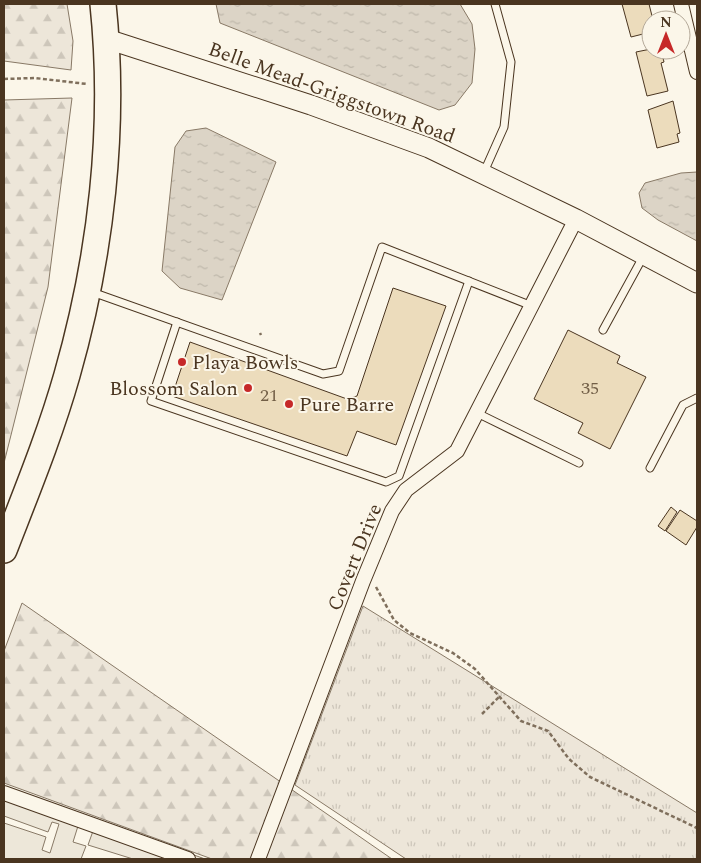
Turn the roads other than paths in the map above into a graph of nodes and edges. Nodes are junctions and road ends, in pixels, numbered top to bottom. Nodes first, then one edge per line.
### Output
1 (103, 4) edge
2 (495, 4) edge
3 (682, 4) edge
4 (107, 39) junction
5 (697, 72) edge
6 (483, 173) junction
7 (576, 219) junction
8 (644, 255) junction
9 (469, 281) junction
10 (697, 283) edge
11 (87, 290) junction
12 (532, 306) junction
13 (177, 322) junction
14 (603, 330) dead end
15 (697, 398) edge
16 (477, 413) junction
17 (579, 463) dead end
18 (650, 468) dead end
19 (399, 476) junction
20 (406, 490) junction
21 (4, 550) edge
22 (4, 793) edge
23 (188, 859) edge
24 (258, 859) edge

1 - 4 highway
2 - 6 lane
3 - 5 street
4 - 6 street, Belle Mead-Griggstown Road
4 - 11 highway
6 - 7 street, Belle Mead-Griggstown Road
7 - 8 street, Belle Mead-Griggstown Road
7 - 12 street, Covert Drive
8 - 10 street, Belle Mead-Griggstown Road
8 - 14 lane
9 - 12 lane
9 - 13 lane
9 - 19 lane
11 - 13 lane
11 - 21 highway
12 - 16 street, Covert Drive
13 - 19 lane
15 - 18 lane
16 - 17 lane
16 - 20 street, Covert Drive
19 - 20 lane
20 - 24 street, Covert Drive
22 - 23 street

